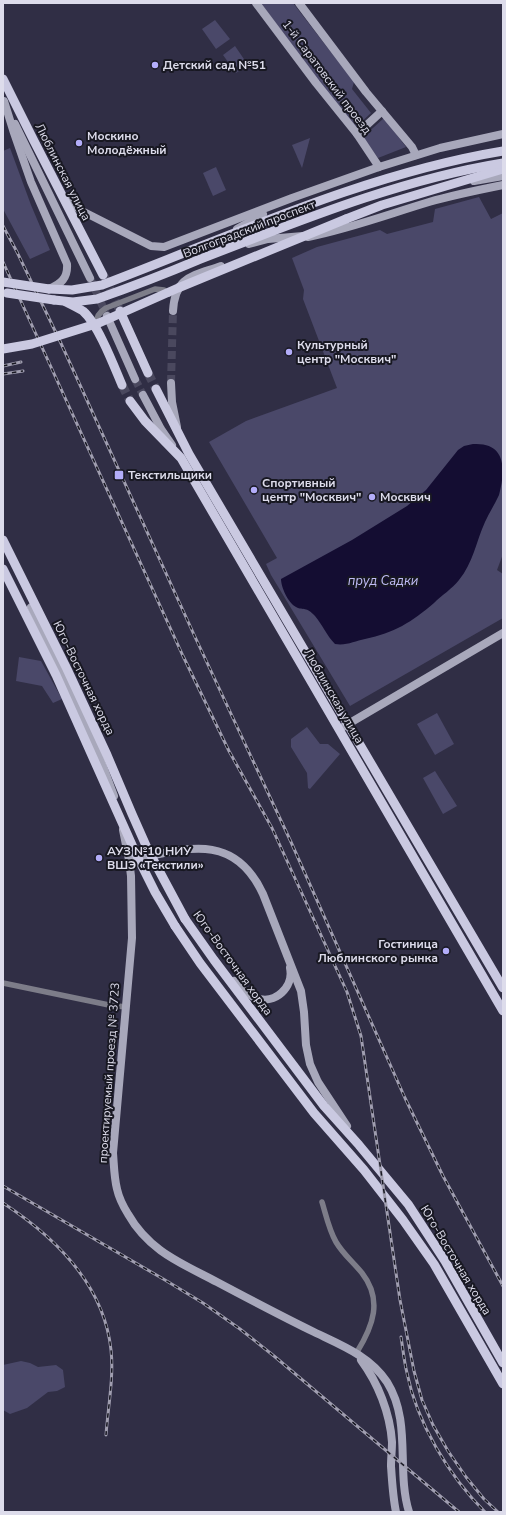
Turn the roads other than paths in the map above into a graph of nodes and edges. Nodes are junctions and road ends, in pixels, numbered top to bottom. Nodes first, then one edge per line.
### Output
1 (256, 3) edge
2 (299, 3) edge
3 (3, 79) edge
4 (4, 99) edge
5 (382, 111) junction
6 (357, 134) junction
7 (503, 134) edge
8 (503, 151) edge
9 (416, 155) junction
10 (503, 163) edge
11 (379, 167) junction
12 (503, 169) edge
13 (503, 176) edge
14 (503, 185) edge
15 (450, 186) junction
16 (61, 194) junction
17 (292, 198) junction
18 (317, 236) junction
19 (212, 242) junction
20 (231, 248) junction
21 (103, 275) tunnel mouth
22 (90, 278) tunnel mouth
23 (3, 282) edge
24 (49, 289) junction
25 (5, 293) edge
26 (65, 302) junction
27 (173, 308) joint
28 (120, 311) tunnel mouth
29 (107, 316) tunnel mouth
30 (97, 331) junction
31 (3, 349) edge
32 (148, 373) tunnel mouth
33 (135, 380) tunnel mouth
34 (171, 383) tunnel mouth
35 (122, 385) tunnel mouth
36 (156, 390) tunnel mouth
37 (142, 395) tunnel mouth
38 (130, 401) tunnel mouth
39 (179, 436) junction
40 (178, 454) junction
41 (3, 540) edge
42 (3, 546) edge
43 (3, 569) edge
44 (503, 633) edge
45 (344, 726) junction
46 (129, 860) junction
47 (287, 955) junction
48 (214, 960) junction
49 (3, 983) edge
50 (503, 988) edge
51 (126, 1007) junction
52 (503, 1011) edge
53 (359, 1145) junction
54 (322, 1202) dead end
55 (357, 1352) junction
56 (503, 1363) edge
57 (503, 1384) edge
58 (396, 1512) edge
59 (409, 1512) edge

1 - 6 main road, 1-й Саратовский проезд
2 - 5 main road, 1-й Саратовский проезд
3 - 16 main road, Люблинская улица
4 - 22 main road, Люблинская улица
4 - 24 main road
5 - 6 main road
5 - 9 main road, 1-й Саратовский проезд
6 - 11 main road, 1-й Саратовский проезд
7 - 9 main road
8 - 19 main road, Волгоградский проспект
9 - 11 main road
10 - 20 main road, Волгоградский проспект
11 - 17 main road
12 - 15 main road
13 - 15 main road
14 - 18 main road
15 - 31 main road, bridge
16 - 17 main road
16 - 21 main road, Люблинская улица
17 - 19 main road
18 - 20 main road
18 - 27 main road
19 - 24 main road, Волгоградский проспект
20 - 26 main road, Волгоградский проспект
23 - 24 main road, Волгоградский проспект, bridge
25 - 26 main road, Волгоградский проспект, bridge
26 - 30 main road
27 - 30 street
28 - 32 main road
29 - 33 main road
30 - 35 main road
34 - 39 main road
36 - 39 main road, Люблинская улица
37 - 40 main road, Люблинская улица
38 - 40 main road
39 - 45 main road, Люблинская улица
40 - 45 main road, Люблинская улица
41 - 48 main road, Юго-Восточная хорда, bridge
42 - 46 main road, проектируемый проезд № 3723
43 - 57 main road, Юго-Восточная хорда, bridge
44 - 45 main road
45 - 50 main road, Люблинская улица
45 - 52 main road, Люблинская улица
46 - 47 main road
46 - 51 main road, проектируемый проезд № 3723
47 - 48 main road
47 - 53 main road
48 - 53 main road, Юго-Восточная хорда
49 - 51 street
51 - 55 main road, проектируемый проезд № 3723
53 - 56 main road, Юго-Восточная хорда
54 - 55 street
55 - 58 main road
55 - 59 main road, проектируемый проезд № 3723

